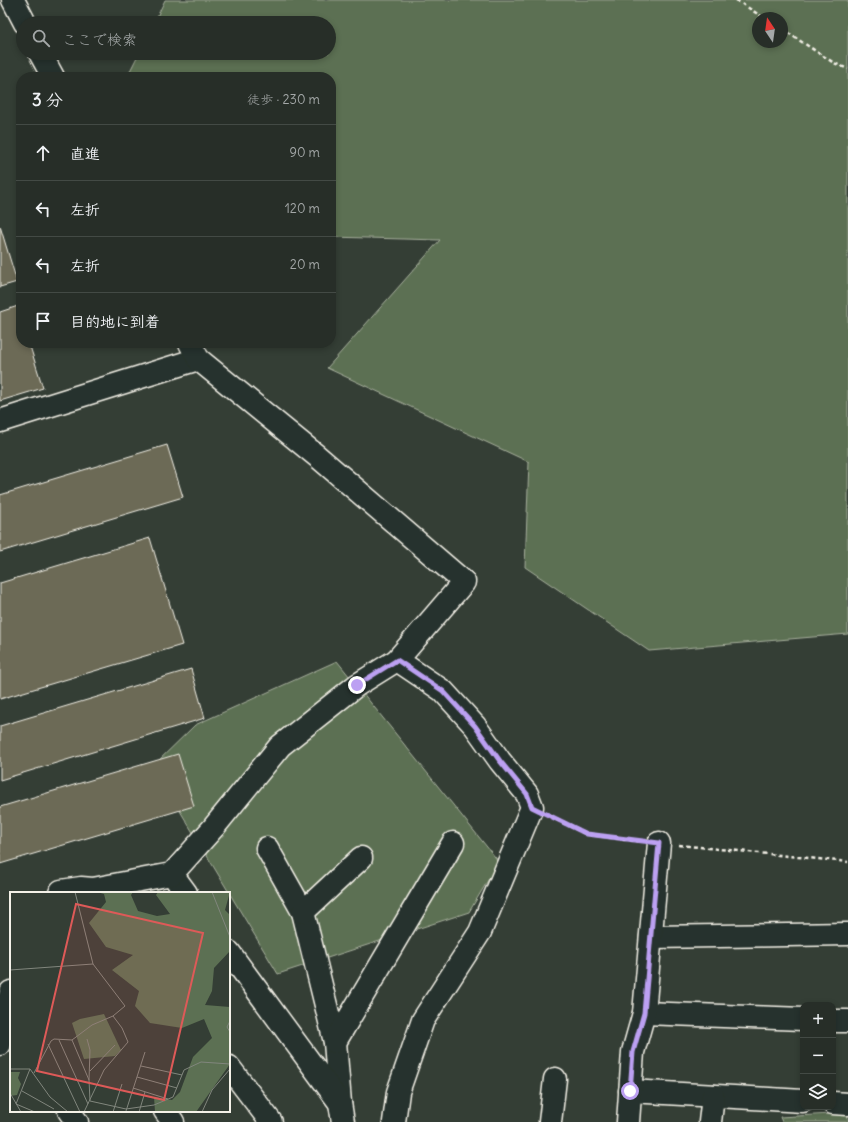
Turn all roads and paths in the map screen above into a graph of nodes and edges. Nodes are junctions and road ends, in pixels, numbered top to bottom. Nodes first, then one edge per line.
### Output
1 (13, 0) edge
2 (736, 0) edge
3 (755, 12) edge
4 (21, 16) edge
5 (788, 33) edge
6 (44, 60) edge
7 (848, 69) edge
8 (50, 72) edge
9 (194, 351) edge
10 (0, 421) edge
11 (397, 660) junction
12 (532, 807) junction
13 (453, 843) dead end
14 (659, 843) junction
15 (267, 848) dead end
16 (361, 858) dead end
17 (848, 862) edge
18 (172, 874) junction
19 (94, 891) edge
20 (61, 892) edge
21 (185, 892) edge
22 (303, 912) junction
23 (848, 934) edge
24 (651, 937) junction
25 (230, 953) edge
26 (10, 999) edge
27 (644, 1013) junction
28 (800, 1020) edge
29 (836, 1021) edge
30 (848, 1021) edge
31 (5, 1034) edge
32 (335, 1042) junction
33 (230, 1068) edge
34 (555, 1079) dead end
35 (630, 1091) junction
36 (713, 1096) junction
37 (800, 1101) edge
38 (836, 1103) edge
39 (848, 1104) edge
40 (70, 1112) edge
41 (166, 1112) edge
42 (341, 1113) edge
43 (77, 1122) edge
44 (173, 1122) edge
45 (271, 1122) edge
46 (394, 1122) edge
47 (550, 1122) edge
48 (628, 1122) edge
49 (710, 1122) edge

1 - 4 street
2 - 3 path
5 - 7 path
6 - 8 street
9 - 10 street
9 - 11 street
11 - 12 street
11 - 18 street
12 - 14 path
12 - 46 street
13 - 32 street
14 - 17 path
14 - 24 street
15 - 22 street
16 - 22 street
18 - 19 street
18 - 21 street
19 - 20 street
22 - 32 street
23 - 24 street
24 - 27 street
25 - 42 street
26 - 31 street
27 - 28 street
27 - 35 street
29 - 30 street
32 - 42 street
33 - 45 street
34 - 47 street
35 - 36 street
35 - 48 street
36 - 37 street
36 - 49 street
38 - 39 street
40 - 43 street
41 - 44 street

